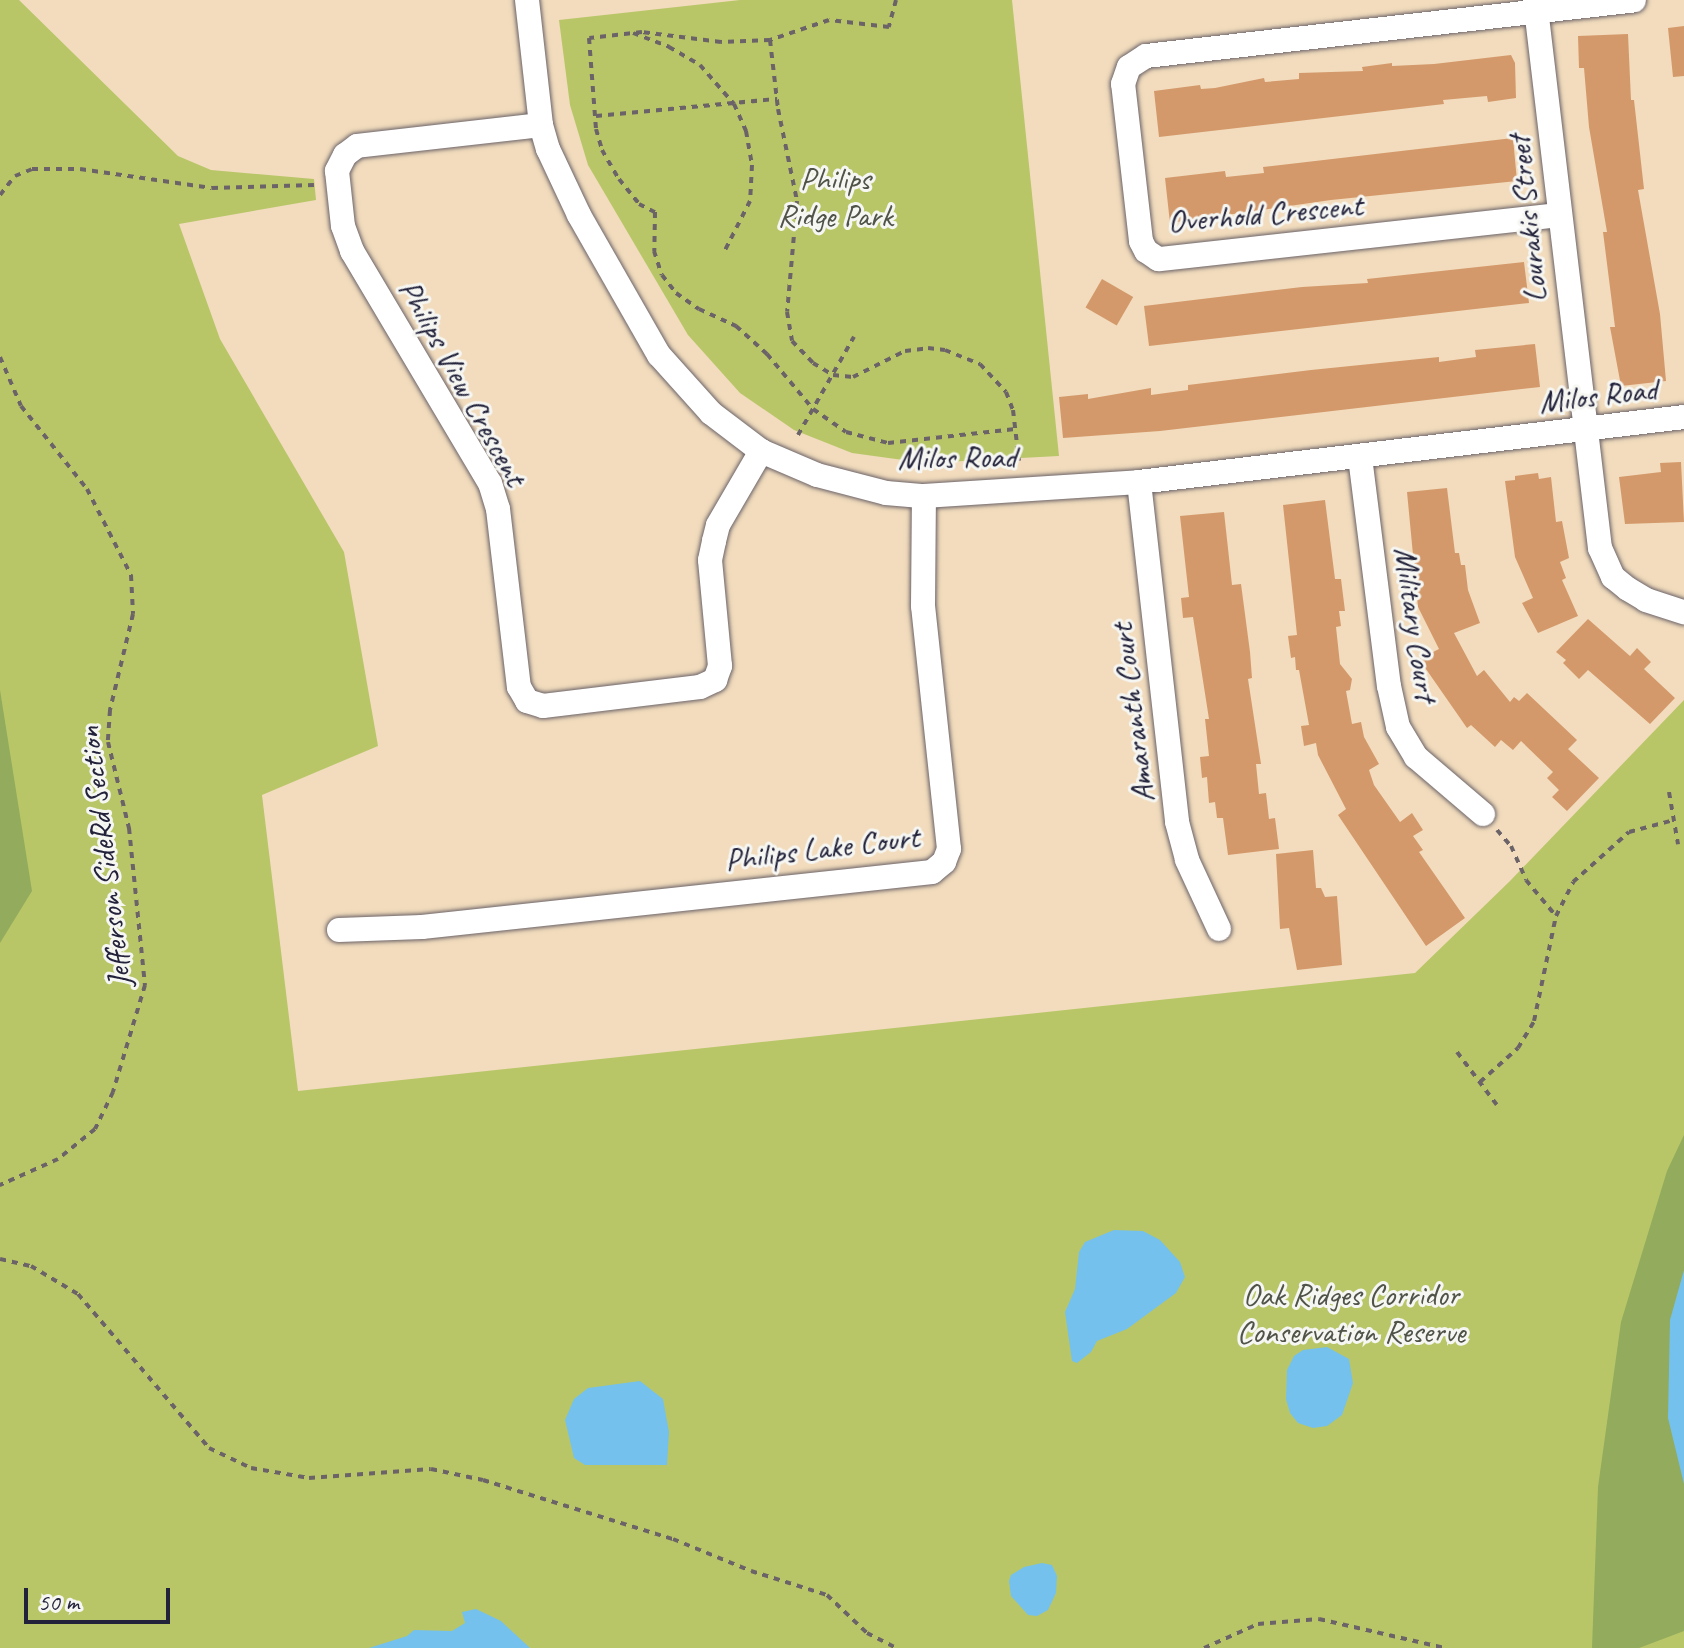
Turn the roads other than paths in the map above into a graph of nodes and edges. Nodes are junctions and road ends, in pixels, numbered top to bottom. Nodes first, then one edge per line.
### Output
1 (527, 0) edge
2 (1634, 0) edge
3 (1536, 6) edge
4 (541, 125) junction
5 (1559, 215) junction
6 (1684, 417) edge
7 (1584, 431) junction
8 (761, 451) junction
9 (1360, 457) junction
10 (1139, 482) junction
11 (924, 496) junction
12 (1684, 612) edge
13 (1483, 814) road end
14 (1219, 929) dead end
15 (339, 930) dead end

1 - 4 street, Milos Road
2 - 3 street
3 - 5 street, Lourakis Street
3 - 5 street, Overhold Crescent
4 - 8 street, Milos Road
4 - 8 street, Philips View Crescent
5 - 7 street, Lourakis Street
6 - 7 street, Milos Road
7 - 9 street, Milos Road
7 - 12 street, Lourakis Street
8 - 11 street, Milos Road
9 - 10 street, Milos Road
9 - 13 street, Military Court
10 - 11 street, Milos Road
10 - 14 street, Amaranth Court
11 - 15 street, Philips Lake Court

